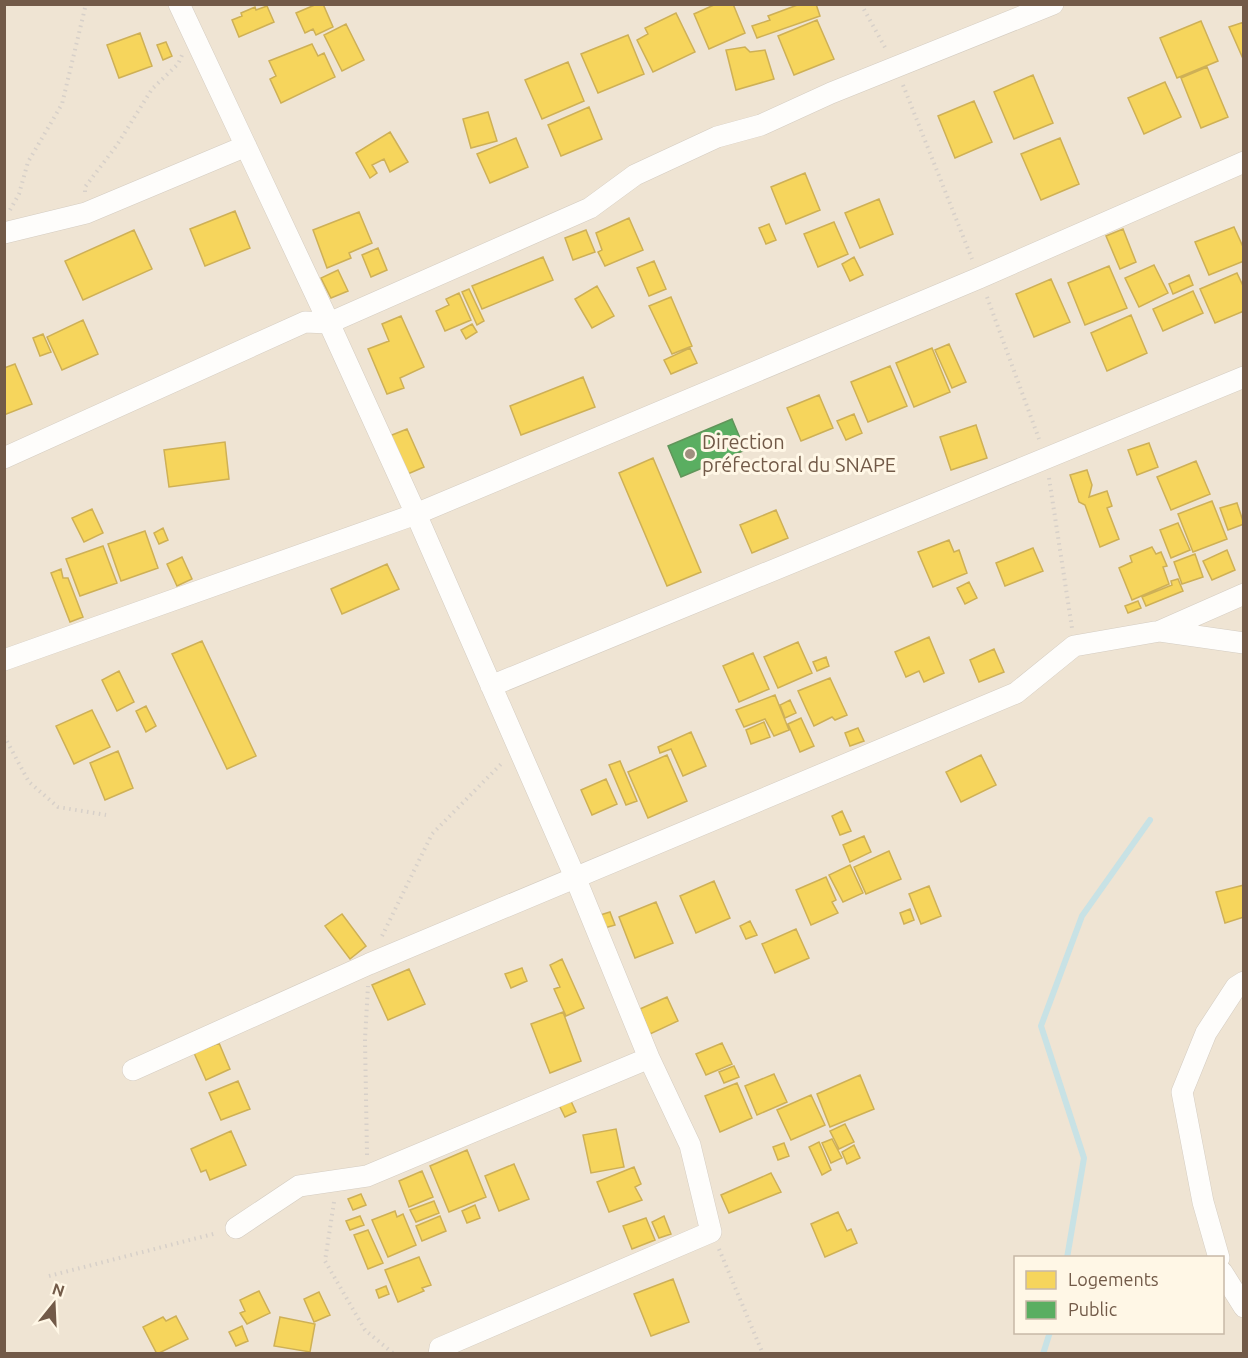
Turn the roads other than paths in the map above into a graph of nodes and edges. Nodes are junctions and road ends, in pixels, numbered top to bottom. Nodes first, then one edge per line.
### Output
1 (179, 4) edge
2 (1053, 4) edge
3 (246, 146) junction
4 (1244, 162) edge
5 (4, 233) edge
6 (329, 323) junction
7 (1244, 377) edge
8 (4, 458) edge
9 (416, 514) junction
10 (1244, 594) edge
11 (1160, 631) junction
12 (1244, 644) edge
13 (4, 660) edge
14 (492, 687) junction
15 (575, 877) junction
16 (1244, 982) edge
17 (649, 1058) junction
18 (133, 1070) dead end
19 (236, 1228) road end
20 (1219, 1256) edge
21 (1224, 1275) edge
22 (1244, 1307) edge
23 (439, 1353) edge

1 - 3 street
2 - 6 street
3 - 5 street
3 - 6 street
4 - 9 street
6 - 8 street
6 - 9 street
7 - 14 street
9 - 13 street
9 - 14 street
10 - 11 street
11 - 12 street
11 - 15 street
14 - 15 street
15 - 17 street
15 - 18 street
16 - 20 street
17 - 19 street
17 - 23 street
21 - 22 street

